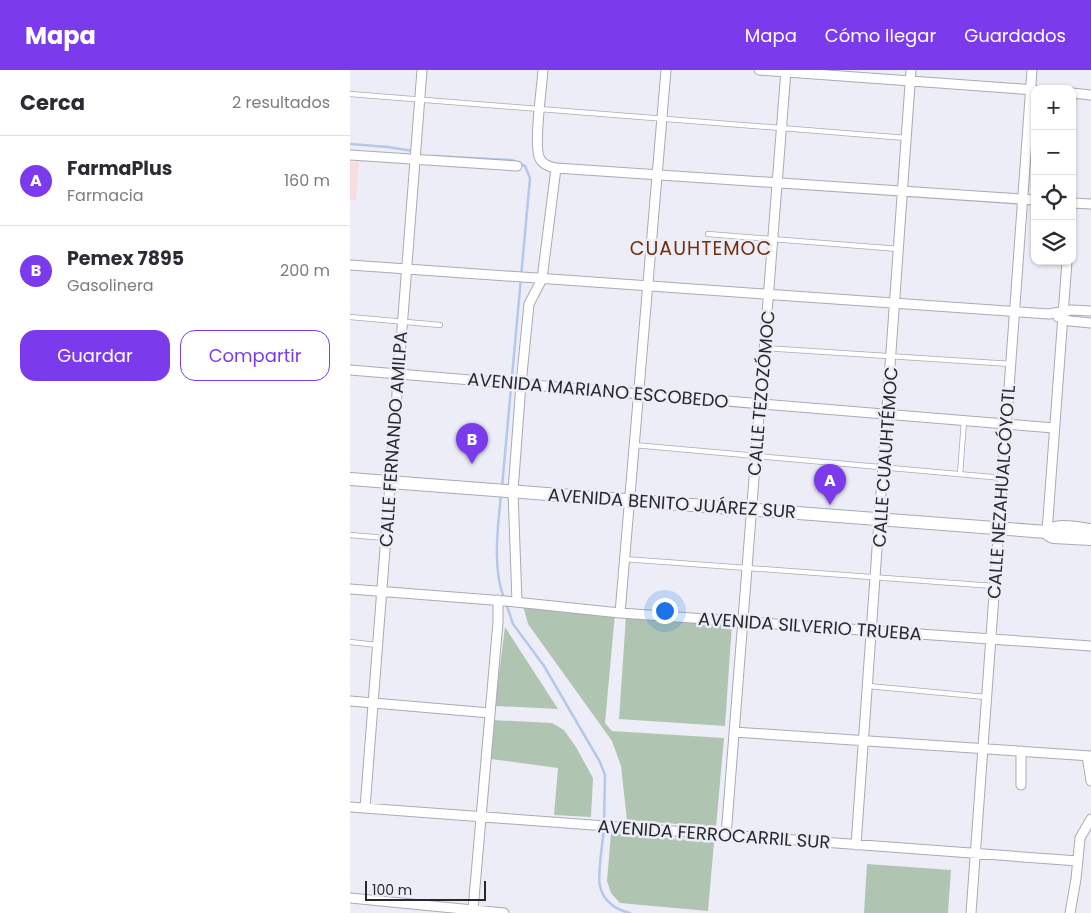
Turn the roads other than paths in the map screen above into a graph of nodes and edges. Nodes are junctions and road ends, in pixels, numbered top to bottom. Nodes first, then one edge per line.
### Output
1 (422, 70) edge
2 (543, 70) edge
3 (666, 70) edge
4 (759, 70) edge
5 (911, 70) edge
6 (1032, 70) edge
7 (786, 71) edge
8 (910, 81) junction
9 (1033, 85) edge
10 (1031, 90) edge
11 (1076, 93) edge
12 (350, 94) edge
13 (1091, 95) edge
14 (420, 100) junction
15 (539, 109) junction
16 (1031, 110) edge
17 (661, 119) junction
18 (782, 128) junction
19 (906, 138) junction
20 (350, 155) edge
21 (415, 160) junction
22 (517, 166) dead end
23 (556, 168) junction
24 (657, 175) junction
25 (777, 183) junction
26 (903, 192) junction
27 (1022, 200) junction
28 (1031, 200) edge
29 (1076, 203) edge
30 (1091, 204) edge
31 (708, 234) dead end
32 (773, 239) junction
33 (899, 249) junction
34 (350, 265) edge
35 (1067, 265) edge
36 (406, 269) junction
37 (538, 279) junction
38 (647, 286) junction
39 (768, 294) junction
40 (895, 303) junction
41 (1014, 311) junction
42 (1091, 311) edge
43 (1063, 315) junction
44 (350, 317) edge
45 (402, 322) junction
46 (1091, 323) edge
47 (440, 325) dead end
48 (764, 348) junction
49 (892, 356) junction
50 (1011, 364) junction
51 (350, 370) edge
52 (398, 374) junction
53 (521, 384) junction
54 (638, 394) junction
55 (760, 404) junction
56 (888, 414) junction
57 (964, 420) junction
58 (1006, 424) junction
59 (1054, 428) junction
60 (634, 445) junction
61 (756, 456) junction
62 (884, 467) junction
63 (960, 474) junction
64 (1002, 478) junction
65 (350, 479) edge
66 (390, 482) junction
67 (510, 491) junction
68 (629, 500) junction
69 (751, 509) junction
70 (880, 519) junction
71 (999, 528) junction
72 (1091, 530) edge
73 (1046, 532) junction
74 (350, 535) edge
75 (386, 538) junction
76 (1091, 539) edge
77 (624, 559) junction
78 (747, 568) junction
79 (876, 577) junction
80 (995, 586) junction
81 (350, 589) edge
82 (382, 592) junction
83 (498, 600) junction
84 (517, 602) junction
85 (620, 613) junction
86 (743, 622) junction
87 (872, 631) junction
88 (991, 639) junction
89 (350, 642) edge
90 (377, 645) junction
91 (1091, 646) edge
92 (868, 686) junction
93 (987, 697) junction
94 (350, 701) edge
95 (373, 703) junction
96 (490, 713) junction
97 (734, 732) junction
98 (864, 741) junction
99 (983, 749) junction
100 (1021, 752) junction
101 (1089, 756) edge
102 (1091, 780) edge
103 (1021, 785) dead end
104 (350, 807) edge
105 (365, 808) junction
106 (481, 818) junction
107 (1091, 819) edge
108 (726, 836) junction
109 (856, 845) junction
110 (975, 854) junction
111 (1078, 861) junction
112 (350, 898) edge
113 (472, 910) junction
114 (504, 913) edge
115 (971, 913) edge
116 (1070, 913) edge

1 - 14 street, CALLE FERNANDO AMILPA
2 - 15 street
3 - 17 street
4 - 7 street
5 - 8 street, CALLE CUAUHTÉMOC
6 - 9 street, CALLE NEZAHUALCÓYOTL
7 - 8 street
7 - 18 street, CALLE TEZOZÓMOC
8 - 10 street
8 - 19 street, CALLE CUAUHTÉMOC
11 - 13 street
12 - 14 lane
14 - 15 lane
14 - 21 street, CALLE FERNANDO AMILPA
15 - 17 lane
15 - 23 street
16 - 27 street, CALLE NEZAHUALCÓYOTL
17 - 18 lane
17 - 24 street
18 - 19 lane
18 - 25 street, CALLE TEZOZÓMOC
19 - 26 street, CALLE CUAUHTÉMOC
20 - 21 street
21 - 22 street
21 - 36 street, CALLE FERNANDO AMILPA
23 - 24 street
23 - 37 street
24 - 25 street
24 - 38 street
25 - 26 street
25 - 32 street, CALLE TEZOZÓMOC
26 - 27 street
26 - 33 street, CALLE CUAUHTÉMOC
27 - 28 street
27 - 41 street, CALLE NEZAHUALCÓYOTL
29 - 30 street
31 - 32 lane
32 - 33 lane
32 - 39 street, CALLE TEZOZÓMOC
33 - 40 street, CALLE CUAUHTÉMOC
34 - 36 street
35 - 43 street
36 - 37 street
36 - 45 street, CALLE FERNANDO AMILPA
37 - 38 street
37 - 53 street
38 - 39 street
38 - 54 street
39 - 40 street
39 - 48 street, CALLE TEZOZÓMOC
40 - 41 street
40 - 49 street, CALLE CUAUHTÉMOC
41 - 43 street
41 - 50 street, CALLE NEZAHUALCÓYOTL
42 - 43 street
43 - 46 street
43 - 59 street
44 - 45 lane
45 - 47 lane
45 - 52 street, CALLE FERNANDO AMILPA
48 - 49 lane
48 - 55 street, CALLE TEZOZÓMOC
49 - 50 lane
49 - 56 street, CALLE CUAUHTÉMOC
50 - 58 street, CALLE NEZAHUALCÓYOTL
51 - 52 street, AVENIDA MARIANO ESCOBEDO
52 - 53 street, AVENIDA MARIANO ESCOBEDO
52 - 66 street, CALLE FERNANDO AMILPA
53 - 54 street, AVENIDA MARIANO ESCOBEDO
53 - 67 street
54 - 55 street, AVENIDA MARIANO ESCOBEDO
54 - 60 street
55 - 56 street, AVENIDA MARIANO ESCOBEDO
55 - 61 street, CALLE TEZOZÓMOC
56 - 57 street, AVENIDA MARIANO ESCOBEDO
56 - 62 street, CALLE CUAUHTÉMOC
57 - 58 street, AVENIDA MARIANO ESCOBEDO
57 - 63 lane
58 - 59 street, AVENIDA MARIANO ESCOBEDO
58 - 64 street, CALLE NEZAHUALCÓYOTL
59 - 73 street
60 - 61 lane
60 - 68 street
61 - 62 lane
61 - 69 street, CALLE TEZOZÓMOC
62 - 63 lane
62 - 70 street, CALLE CUAUHTÉMOC
63 - 64 lane
64 - 71 street, CALLE NEZAHUALCÓYOTL
65 - 66 street, AVENIDA BENITO JUÁREZ SUR
66 - 67 street, AVENIDA BENITO JUÁREZ SUR
66 - 75 street, CALLE FERNANDO AMILPA
67 - 68 street, AVENIDA BENITO JUÁREZ SUR
67 - 84 street
68 - 69 street, AVENIDA BENITO JUÁREZ SUR
68 - 77 street
69 - 70 street, AVENIDA BENITO JUÁREZ SUR
69 - 78 street, CALLE TEZOZÓMOC
70 - 71 street, AVENIDA BENITO JUÁREZ SUR
70 - 79 street, CALLE CUAUHTÉMOC
71 - 73 street, AVENIDA BENITO JUÁREZ SUR
71 - 80 street, CALLE NEZAHUALCÓYOTL
72 - 73 street
73 - 76 street
74 - 75 lane
75 - 82 street, CALLE FERNANDO AMILPA
77 - 78 lane
77 - 85 street
78 - 79 lane
78 - 86 street, CALLE TEZOZÓMOC
79 - 80 lane
79 - 87 street, CALLE CUAUHTÉMOC
80 - 88 street, CALLE NEZAHUALCÓYOTL
81 - 82 street, AVENIDA SILVERIO TRUEBA
82 - 83 street, AVENIDA SILVERIO TRUEBA
82 - 90 street, CALLE FERNANDO AMILPA
83 - 84 street, AVENIDA SILVERIO TRUEBA
83 - 96 street
84 - 85 street, AVENIDA SILVERIO TRUEBA
85 - 86 street, AVENIDA SILVERIO TRUEBA
86 - 87 street, AVENIDA SILVERIO TRUEBA
86 - 97 street, CALLE TEZOZÓMOC
87 - 88 street, AVENIDA SILVERIO TRUEBA
87 - 92 street, CALLE CUAUHTÉMOC
88 - 91 street, AVENIDA SILVERIO TRUEBA
88 - 93 street, CALLE NEZAHUALCÓYOTL
89 - 90 lane
90 - 95 street, CALLE FERNANDO AMILPA
92 - 93 lane
92 - 98 street, CALLE CUAUHTÉMOC
93 - 99 street, CALLE NEZAHUALCÓYOTL
94 - 95 street
95 - 96 street
95 - 105 street, CALLE FERNANDO AMILPA
96 - 106 street
97 - 98 street
97 - 108 street, CALLE TEZOZÓMOC
98 - 99 street
98 - 109 street, CALLE CUAUHTÉMOC
99 - 100 street
99 - 110 street, CALLE NEZAHUALCÓYOTL
100 - 101 street
100 - 103 street
101 - 102 street
104 - 105 street, AVENIDA FERROCARRIL SUR
105 - 106 street, AVENIDA FERROCARRIL SUR
106 - 108 street, AVENIDA FERROCARRIL SUR
106 - 113 street
107 - 111 street
108 - 109 street, AVENIDA FERROCARRIL SUR
109 - 110 street, AVENIDA FERROCARRIL SUR
110 - 111 street, AVENIDA FERROCARRIL SUR
110 - 115 street, CALLE NEZAHUALCÓYOTL
111 - 116 street
112 - 113 street
113 - 114 street

